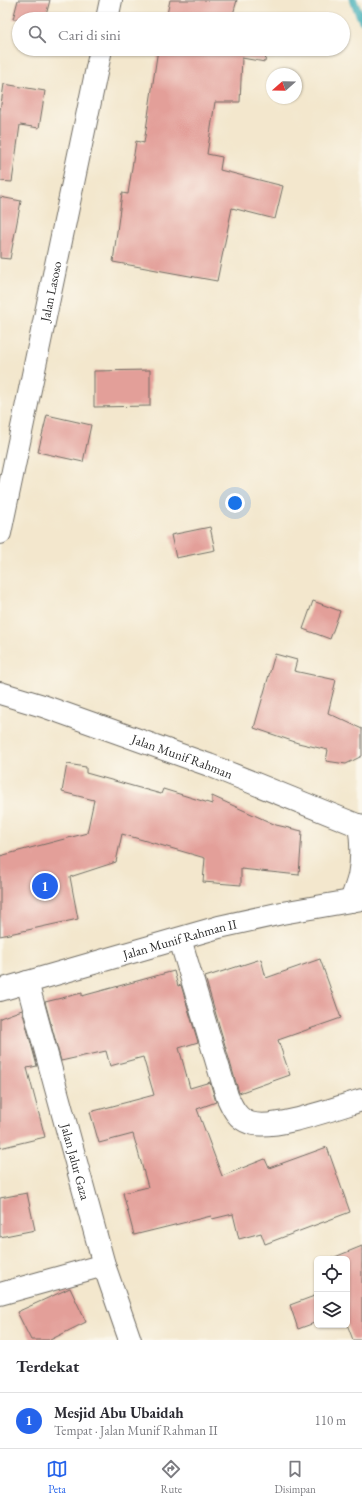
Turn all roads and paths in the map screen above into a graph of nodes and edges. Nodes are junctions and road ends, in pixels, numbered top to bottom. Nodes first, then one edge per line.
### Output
1 (111, 0) edge
2 (108, 12) edge
3 (100, 56) edge
4 (0, 533) edge
5 (0, 693) edge
6 (360, 826) edge
7 (357, 900) edge
8 (180, 939) junction
9 (27, 982) junction
10 (0, 990) edge
11 (362, 1100) edge
12 (104, 1265) junction
13 (0, 1294) edge
14 (130, 1340) edge

1 - 2 street
3 - 4 street, Jalan Lasoso
5 - 6 street, Jalan Munif Rahman
6 - 7 street
7 - 8 street, Jalan Munif Rahman II
8 - 9 street, Jalan Munif Rahman II
8 - 11 street
9 - 10 street, Jalan Munif Rahman II
9 - 12 street, Jalan Jalur Gaza
12 - 13 street
12 - 14 street, Jalan Jalur Gaza

